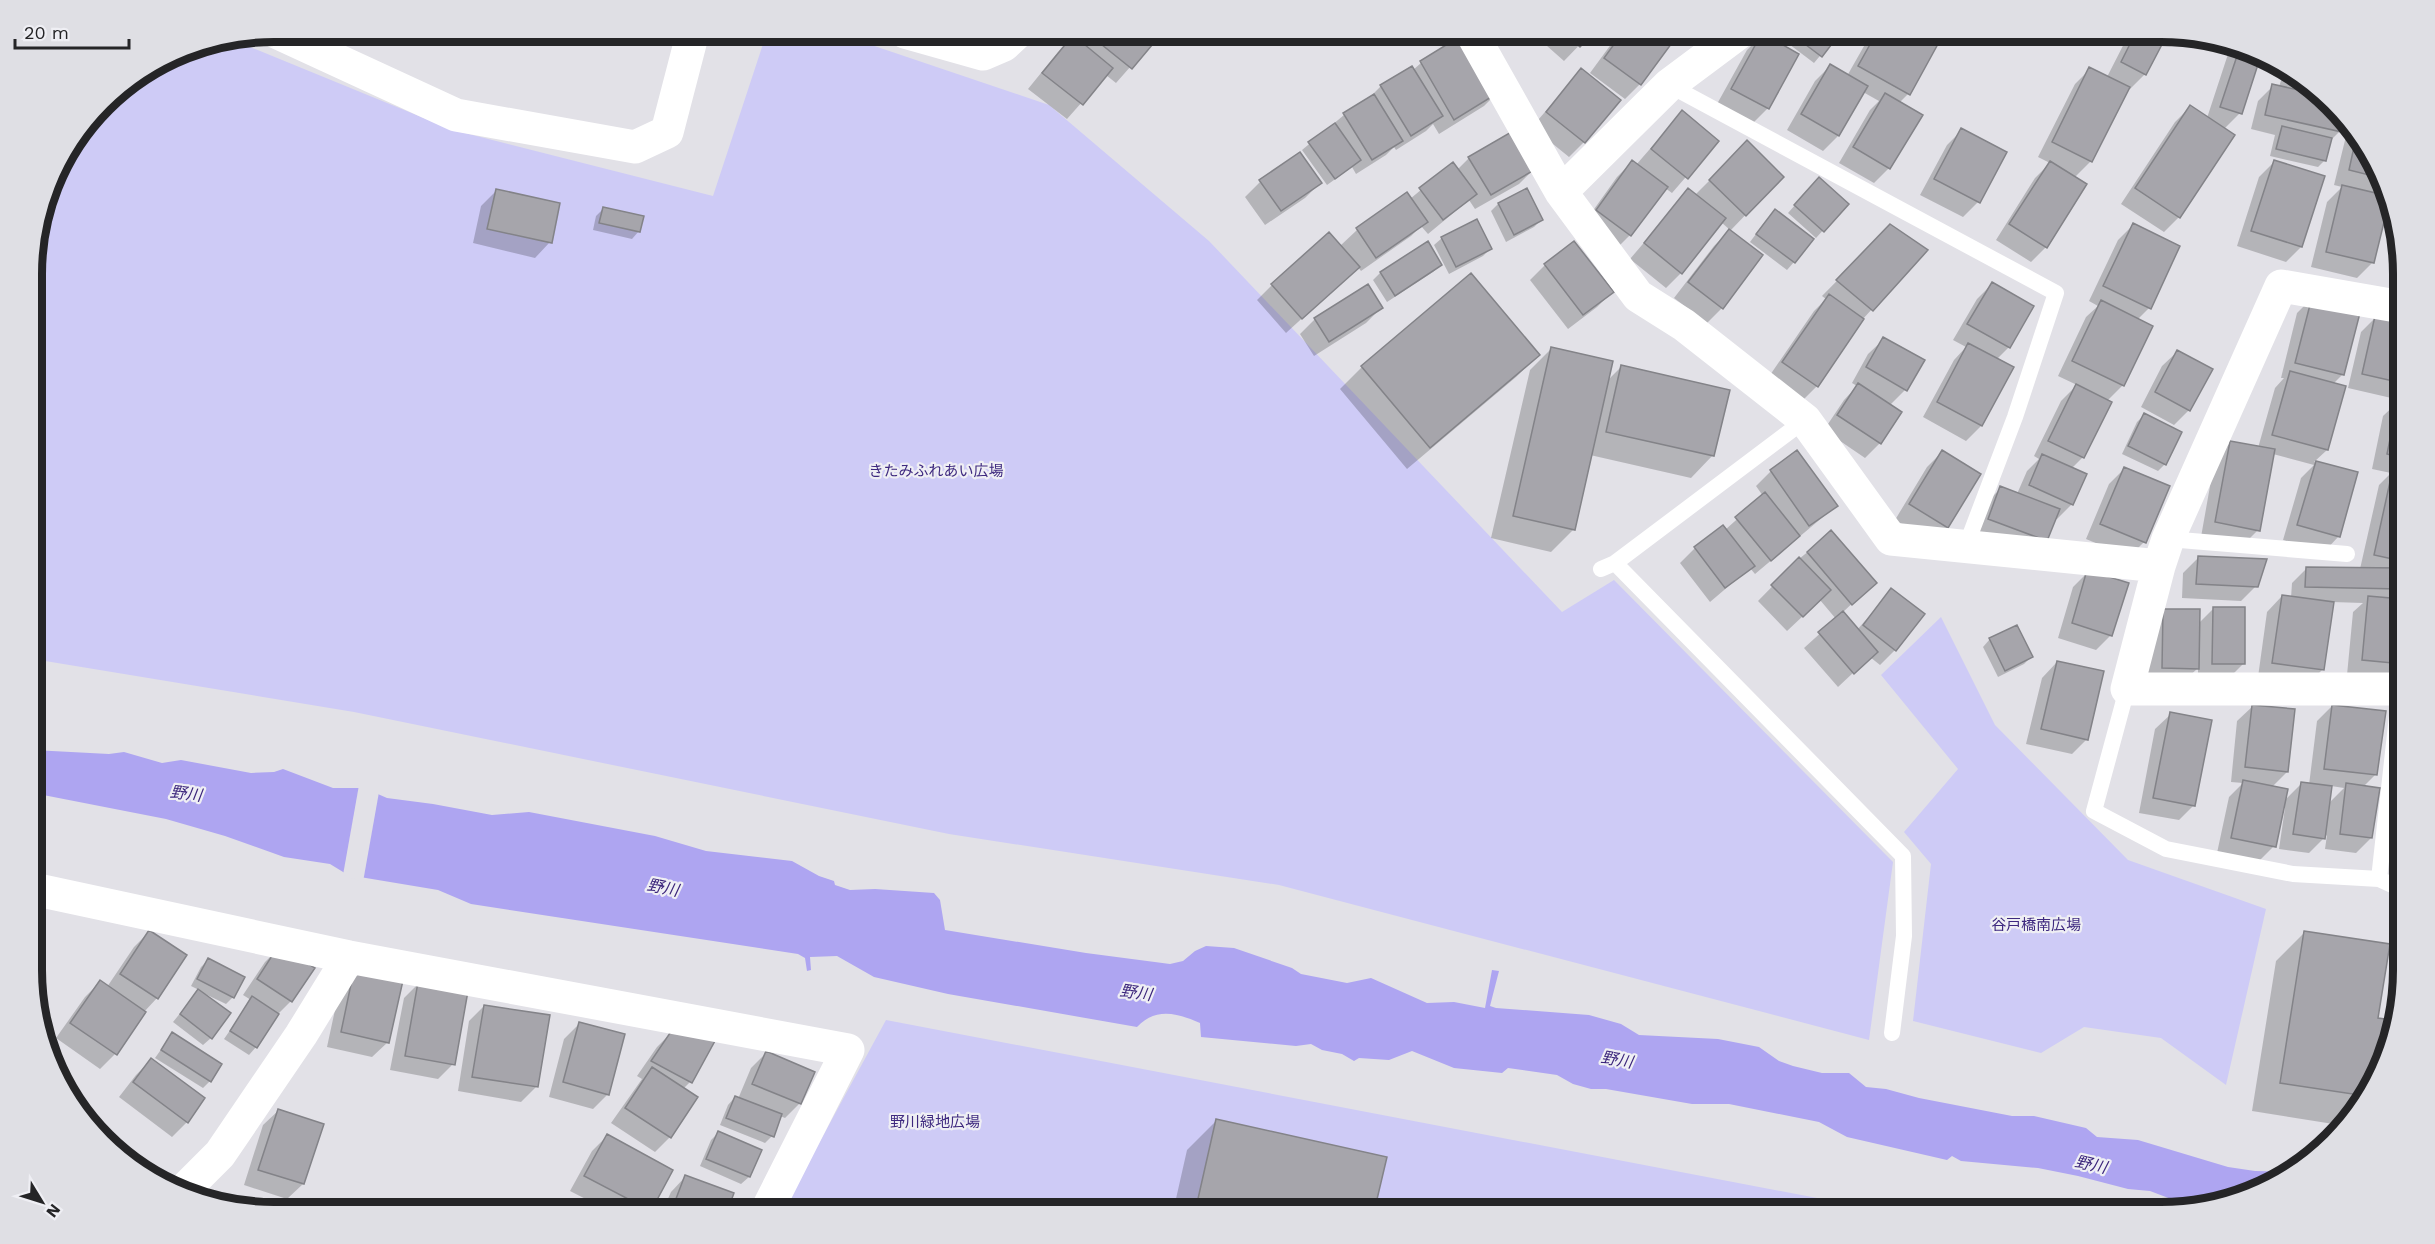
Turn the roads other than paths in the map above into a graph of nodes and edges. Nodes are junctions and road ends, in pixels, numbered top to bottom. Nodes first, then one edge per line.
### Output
1 (298, 42) edge
2 (690, 42) edge
3 (941, 42) edge
4 (1007, 42) edge
5 (1486, 42) edge
6 (1726, 42) edge
7 (1669, 84) junction
8 (1562, 192) junction
9 (2393, 305) edge
10 (1805, 420) junction
11 (1966, 546) junction
12 (2163, 553) junction
13 (2347, 554) dead end
14 (2127, 688) junction
15 (2393, 689) edge
16 (2393, 758) edge
17 (2379, 879) junction
18 (2393, 885) edge
19 (42, 891) edge
20 (349, 957) junction
21 (1892, 1033) dead end
22 (188, 1186) edge
23 (771, 1202) edge

1 - 2 street
3 - 4 street
5 - 8 street
6 - 7 street
7 - 8 street
7 - 11 lane
8 - 10 street
9 - 12 street
10 - 11 street
10 - 21 lane
11 - 12 street
12 - 13 lane
12 - 14 street
14 - 15 street
14 - 17 lane
16 - 17 lane
17 - 18 lane
19 - 20 street
20 - 22 street
20 - 23 street

